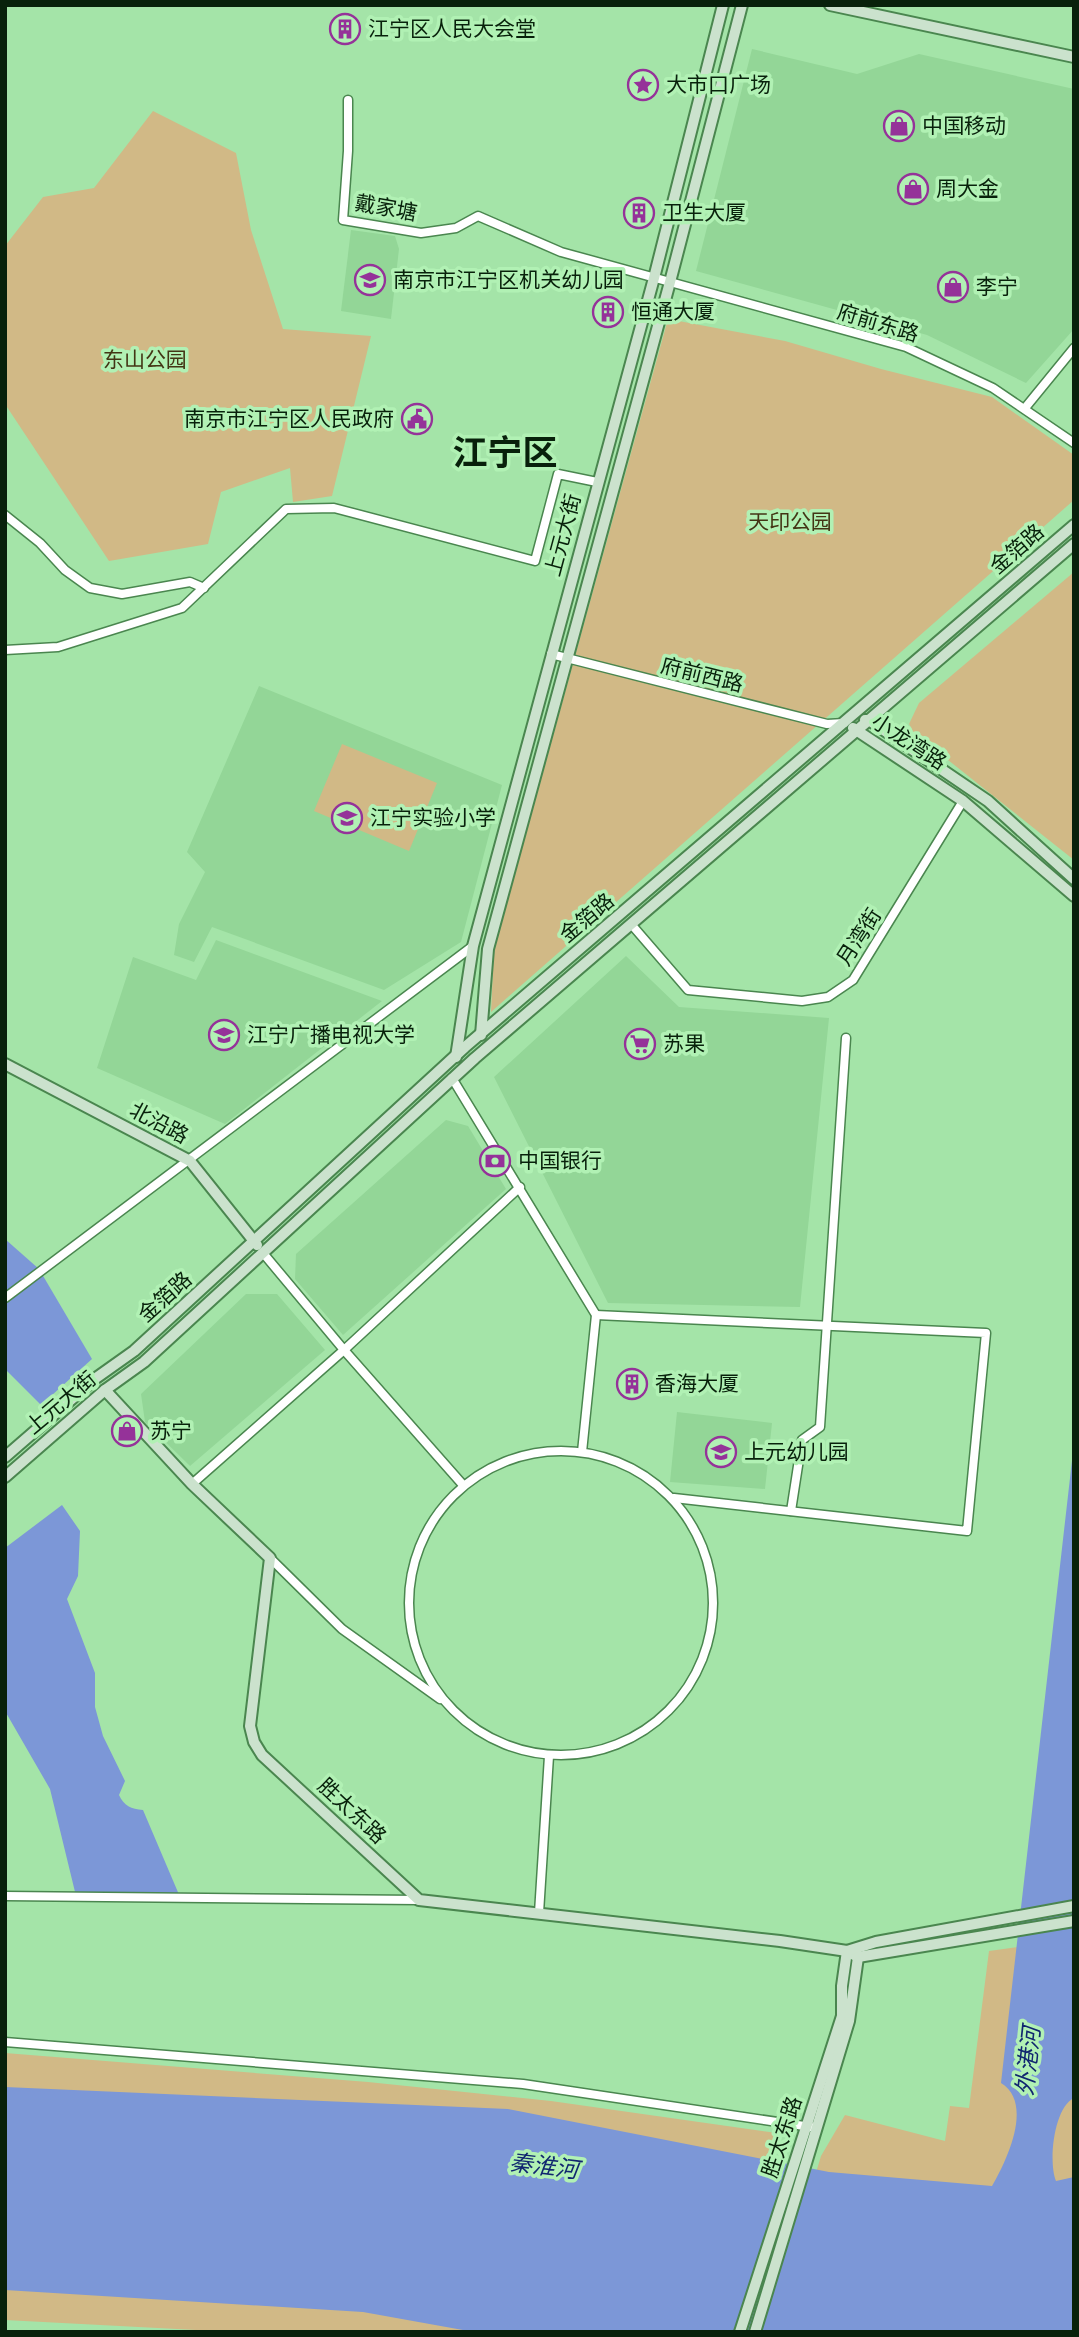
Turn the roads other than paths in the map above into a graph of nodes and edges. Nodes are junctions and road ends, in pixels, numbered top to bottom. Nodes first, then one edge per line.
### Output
1 (723, 5) edge
2 (742, 5) edge
3 (830, 5) edge
4 (852, 7) edge
5 (1074, 57) edge
6 (348, 100) dead end
7 (654, 278) junction
8 (670, 282) junction
9 (1074, 348) edge
10 (1025, 408) junction
11 (1074, 443) edge
12 (597, 482) junction
13 (5, 515) edge
14 (1074, 525) edge
15 (1074, 544) edge
16 (204, 588) junction
17 (5, 650) edge
18 (551, 654) junction
19 (567, 659) junction
20 (869, 720) junction
21 (845, 723) junction
22 (857, 731) junction
23 (963, 800) junction
24 (1074, 879) edge
25 (1074, 896) edge
26 (631, 924) junction
27 (473, 946) junction
28 (482, 1033) junction
29 (846, 1038) dead end
30 (456, 1055) junction
31 (475, 1058) junction
32 (5, 1064) edge
33 (453, 1078) junction
34 (190, 1161) junction
35 (520, 1187) junction
36 (254, 1242) junction
37 (263, 1253) junction
38 (5, 1298) edge
39 (596, 1315) junction
40 (827, 1325) junction
41 (344, 1350) junction
42 (134, 1351) joint
43 (144, 1362) joint
44 (105, 1390) junction
45 (582, 1452) junction
46 (5, 1457) edge
47 (5, 1477) edge
48 (192, 1484) junction
49 (463, 1485) junction
50 (674, 1498) junction
51 (791, 1511) junction
52 (270, 1558) junction
53 (442, 1701) junction
54 (550, 1756) junction
55 (5, 1896) edge
56 (419, 1900) junction
57 (1074, 1906) edge
58 (539, 1913) junction
59 (1074, 1921) edge
60 (847, 1951) junction
61 (858, 1957) junction
62 (5, 2042) edge
63 (806, 2125) junction
64 (811, 2136) junction
65 (740, 2332) edge
66 (755, 2332) edge

1 - 7 main road, 上元大街
2 - 8 main road, 上元大街
3 - 4 main road
4 - 5 main road
6 - 7 street, 戴家塘
7 - 8 street, 府前东路
7 - 12 main road, 上元大街
8 - 10 street, 府前东路
8 - 19 main road, 上元大街
9 - 10 street
10 - 11 street, 府前东路
12 - 16 street
12 - 18 main road, 上元大街
13 - 16 street
14 - 21 main road, 金箔路
15 - 20 main road, 金箔路
16 - 17 street
18 - 19 street, 府前西路
18 - 27 main road, 上元大街
19 - 21 street, 府前西路
19 - 28 main road, 上元大街
20 - 21 main road, 小龙湾路
20 - 22 main road, 金箔路
20 - 24 main road, 小龙湾路
21 - 22 main road, 小龙湾路
21 - 28 main road, 金箔路
22 - 23 main road, 小龙湾路
22 - 26 main road, 金箔路
23 - 25 main road, 小龙湾路
23 - 26 street, 月湾街
26 - 31 main road, 金箔路
27 - 30 main road, 上元大街
27 - 34 street
28 - 30 main road, 金箔路
28 - 31 main road, 上元大街
29 - 40 street
30 - 33 main road, 上元大街
30 - 36 main road, 金箔路
31 - 33 main road, 金箔路
32 - 34 main road, 北沿路
33 - 35 street
33 - 37 main road, 金箔路
34 - 36 main road, 北沿路
34 - 38 street
35 - 39 street
35 - 41 street
36 - 37 main road, 北沿路
36 - 42 main road, 金箔路
37 - 41 street
37 - 43 main road, 金箔路
39 - 40 street
39 - 45 street
40 - 51 street
40 - 51 street
41 - 48 street
41 - 49 street
42 - 46 main road, 上元大街
43 - 44 main road, 上元大街
44 - 47 main road, 上元大街
44 - 48 main road
45 - 49 street
45 - 50 street
48 - 52 main road
49 - 53 street
50 - 51 street
50 - 54 street
52 - 53 street
52 - 56 main road, 胜太东路
53 - 54 street
54 - 58 street
55 - 56 street
56 - 58 main road
57 - 60 main road
58 - 60 main road
59 - 61 main road
60 - 61 main road
60 - 63 main road, 胜太东路
61 - 64 main road, 胜太东路
62 - 63 street
63 - 64 main road, 胜太东路
64 - 65 main road, 胜太东路
64 - 66 main road, 胜太东路

